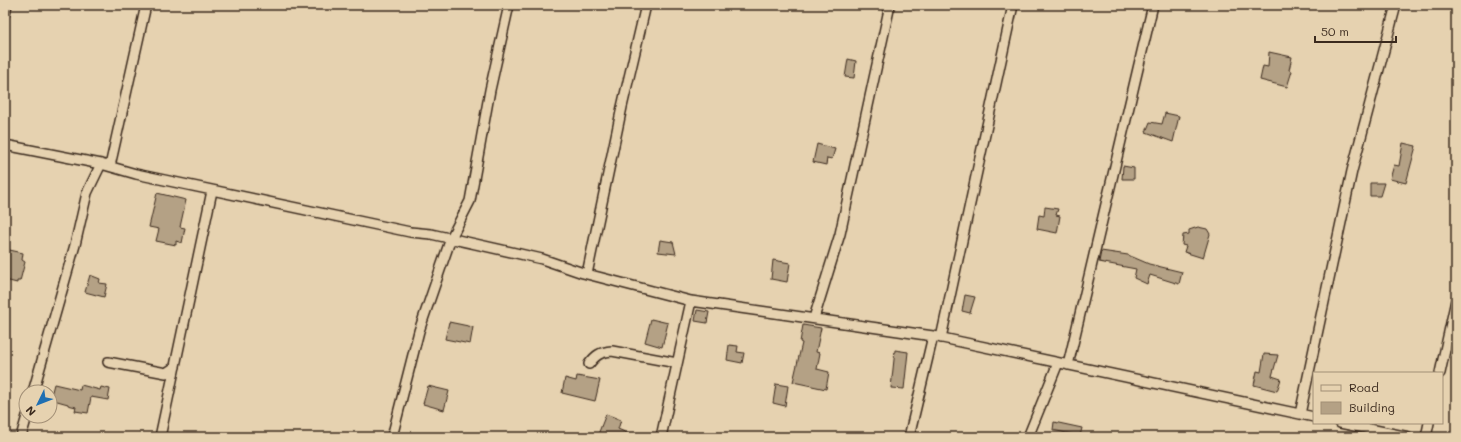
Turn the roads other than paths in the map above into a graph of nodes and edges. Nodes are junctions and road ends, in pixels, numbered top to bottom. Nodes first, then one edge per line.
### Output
1 (7, 5) edge
2 (146, 5) edge
3 (509, 5) edge
4 (646, 5) edge
5 (890, 5) edge
6 (1013, 5) edge
7 (1152, 5) edge
8 (1396, 5) edge
9 (5, 13) edge
10 (5, 145) edge
11 (101, 164) junction
12 (110, 166) junction
13 (212, 191) junction
14 (452, 238) junction
15 (587, 274) junction
16 (1456, 300) edge
17 (691, 301) junction
18 (814, 318) junction
19 (937, 337) junction
20 (108, 362) dead end
21 (677, 363) junction
22 (1058, 363) junction
23 (589, 364) dead end
24 (1068, 365) junction
25 (175, 367) junction
26 (1440, 372) edge
27 (35, 384) edge
28 (1300, 414) junction
29 (1313, 417) edge
30 (24, 424) edge
31 (1345, 424) edge
32 (1429, 424) edge
33 (21, 437) edge
34 (160, 437) edge
35 (392, 437) edge
36 (661, 437) edge
37 (909, 437) edge
38 (1028, 437) edge
39 (1404, 437) edge
40 (1426, 437) edge

1 - 9 street
2 - 12 street
3 - 14 street
4 - 15 street
5 - 18 street
6 - 19 street
7 - 24 street
8 - 28 street
10 - 11 street
11 - 12 street
11 - 27 street
12 - 13 street
13 - 14 street
13 - 25 street
14 - 15 street
14 - 35 street
15 - 17 street
16 - 26 street
17 - 18 street
17 - 21 street
18 - 19 street
19 - 22 street
19 - 37 street
20 - 25 street
21 - 23 street
21 - 36 street
22 - 24 street
22 - 38 street
24 - 28 street
25 - 34 street
28 - 29 street
30 - 33 street
31 - 39 street
32 - 40 street

